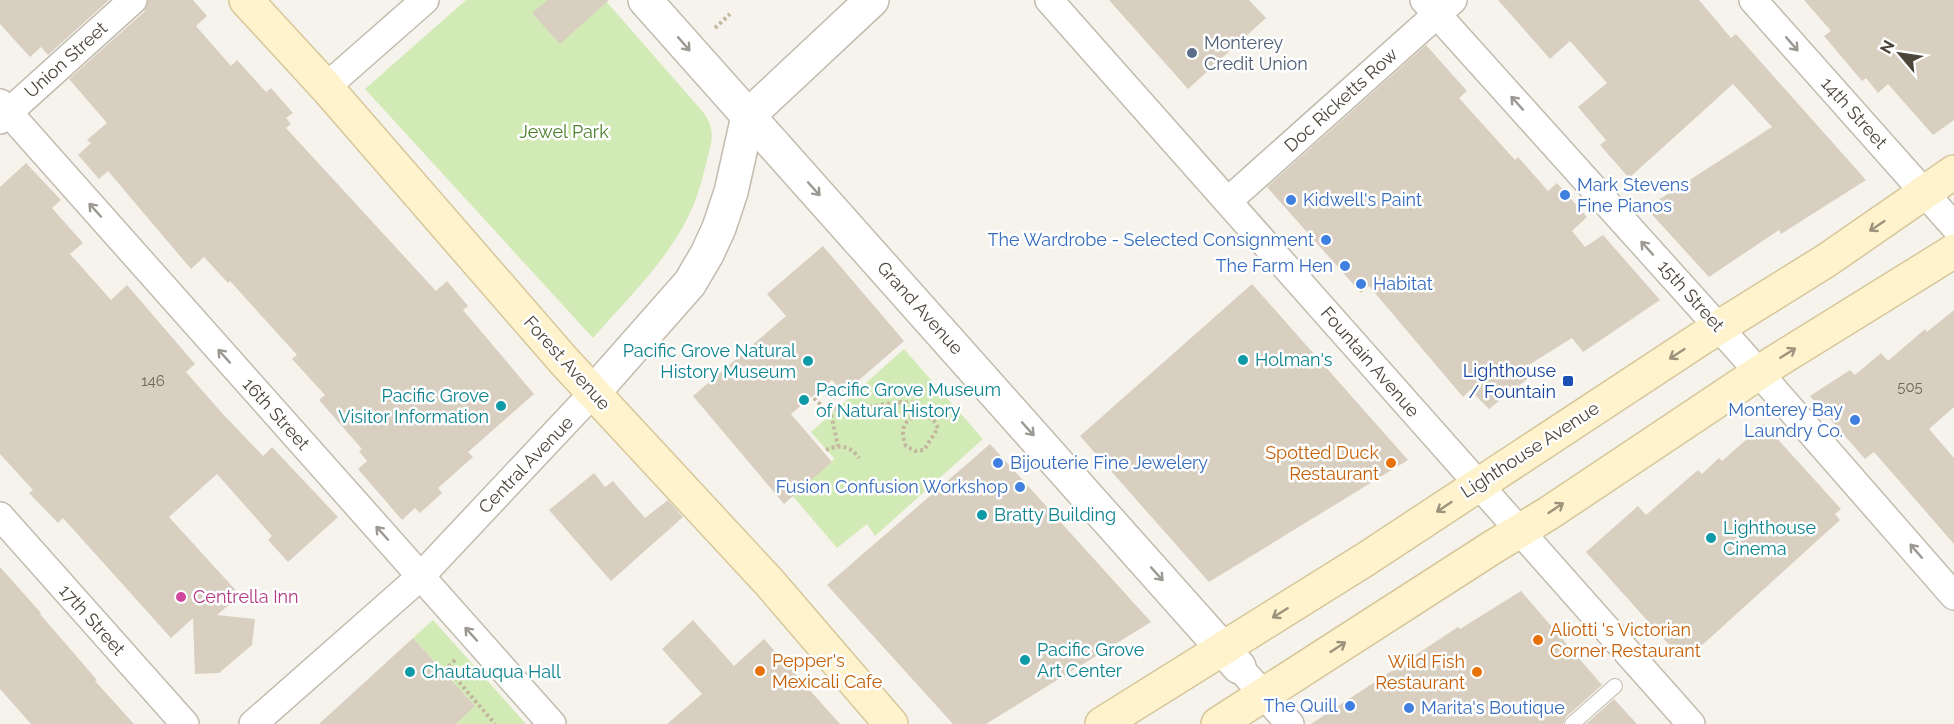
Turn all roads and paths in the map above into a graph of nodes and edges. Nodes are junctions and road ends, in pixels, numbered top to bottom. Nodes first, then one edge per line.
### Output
1 (133, 0) edge
2 (246, 0) edge
3 (425, 0) edge
4 (645, 0) edge
5 (872, 0) edge
6 (1049, 0) edge
7 (1753, 0) edge
8 (1438, 5) edge
9 (730, 14) dead end
10 (711, 31) dead end
11 (326, 87) junction
12 (3, 112) edge
13 (748, 116) junction
14 (1954, 172) edge
15 (1925, 193) junction
16 (1228, 201) junction
17 (1954, 226) edge
18 (1954, 251) edge
19 (1719, 327) junction
20 (1759, 372) junction
21 (593, 393) junction
22 (814, 398) dead end
23 (898, 402) junction
24 (921, 403) dead end
25 (830, 409) junction
26 (912, 416) junction
27 (838, 446) junction
28 (826, 450) dead end
29 (859, 458) dead end
30 (1478, 484) junction
31 (0, 516) edge
32 (1520, 531) junction
33 (420, 577) junction
34 (1954, 596) edge
35 (1231, 658) junction
36 (447, 668) dead end
37 (1615, 686) dead end
38 (1264, 695) junction
39 (185, 724) edge
40 (253, 724) edge
41 (495, 724) edge
42 (552, 724) edge
43 (891, 724) edge
44 (1102, 724) edge
45 (1218, 724) edge
46 (1290, 724) edge
47 (1572, 724) edge
48 (1691, 724) edge

1 - 12 street, Union Street
2 - 11 main road, Forest Avenue
3 - 11 street
4 -> 13 street, Grand Avenue
5 - 13 street
6 - 16 street, Fountain Avenue
7 -> 15 street, 14th Street
8 - 16 street, Doc Ricketts Row
19 -> 8 street, 15th Street
9 - 10 path
11 - 21 main road, Forest Avenue
33 -> 12 street, 16th Street
13 - 21 street, Central Avenue
13 -> 35 street, Grand Avenue
14 - 15 main road, Lighthouse Avenue
15 - 17 street, 14th Street
15 -> 19 main road, Lighthouse Avenue
16 - 30 street, Fountain Avenue
20 -> 18 main road
19 - 20 street, 15th Street
19 -> 30 main road, Lighthouse Avenue
32 -> 20 main road
34 -> 20 street, 15th Street
21 - 33 street, Central Avenue
21 - 43 main road, Forest Avenue
22 - 25 path
23 - 24 path
23 - 25 path
23 - 26 path
25 - 27 path
26 - 26 path
27 - 28 path
27 - 29 path
30 - 32 street, Fountain Avenue
30 -> 35 main road, Lighthouse Avenue
31 - 39 street, 17th Street
38 -> 32 main road
32 - 48 street, Fountain Avenue
33 - 40 street, Central Avenue
42 -> 33 street, 16th Street
35 - 38 street, Grand Avenue
35 - 44 main road, Lighthouse Avenue
36 - 41 path
37 - 47 lane
38 - 45 main road
38 - 46 street, Grand Avenue

